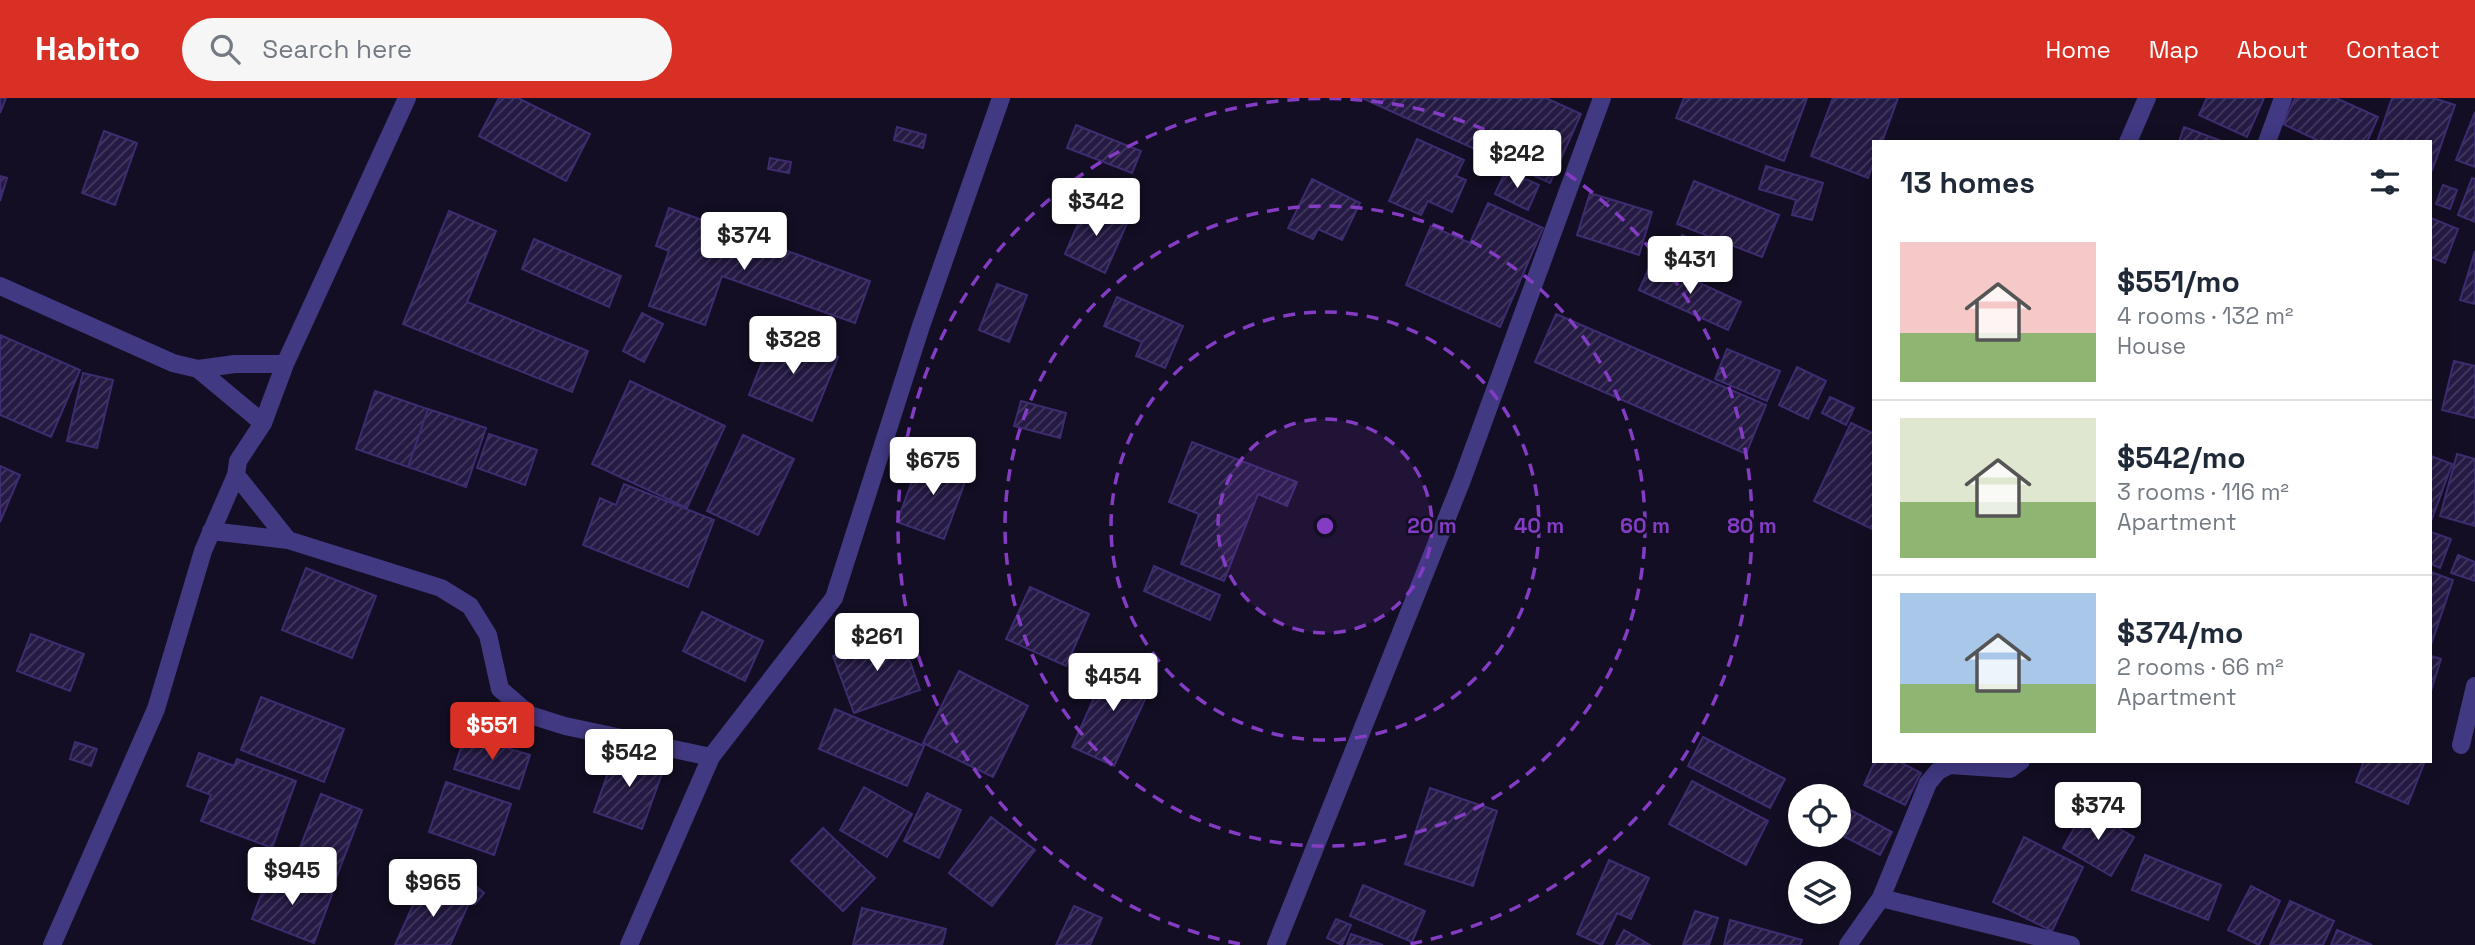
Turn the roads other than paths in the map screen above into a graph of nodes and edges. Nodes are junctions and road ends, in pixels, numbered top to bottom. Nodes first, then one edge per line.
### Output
1 (407, 98) edge
2 (1001, 98) edge
3 (1602, 98) edge
4 (2147, 98) edge
5 (2283, 98) edge
6 (2129, 140) edge
7 (2268, 140) edge
8 (0, 286) edge
9 (285, 364) junction
10 (198, 369) junction
11 (262, 423) junction
12 (236, 475) junction
13 (211, 531) junction
14 (288, 540) junction
15 (2475, 686) edge
16 (2461, 745) dead end
17 (711, 757) junction
18 (2018, 763) edge
19 (1881, 898) junction
20 (52, 945) edge
21 (629, 945) edge
22 (1276, 945) edge
23 (1848, 945) edge
24 (2071, 945) edge

1 - 9 street
2 - 17 street
3 - 22 street
4 - 6 street
5 - 7 street
8 - 10 street
9 - 10 street
9 - 11 street
10 - 11 street
11 - 12 street
12 - 13 street
12 - 14 street
13 - 14 street
13 - 20 street
14 - 17 street
15 - 16 street
17 - 21 street
18 - 19 street
19 - 23 street
19 - 24 street

